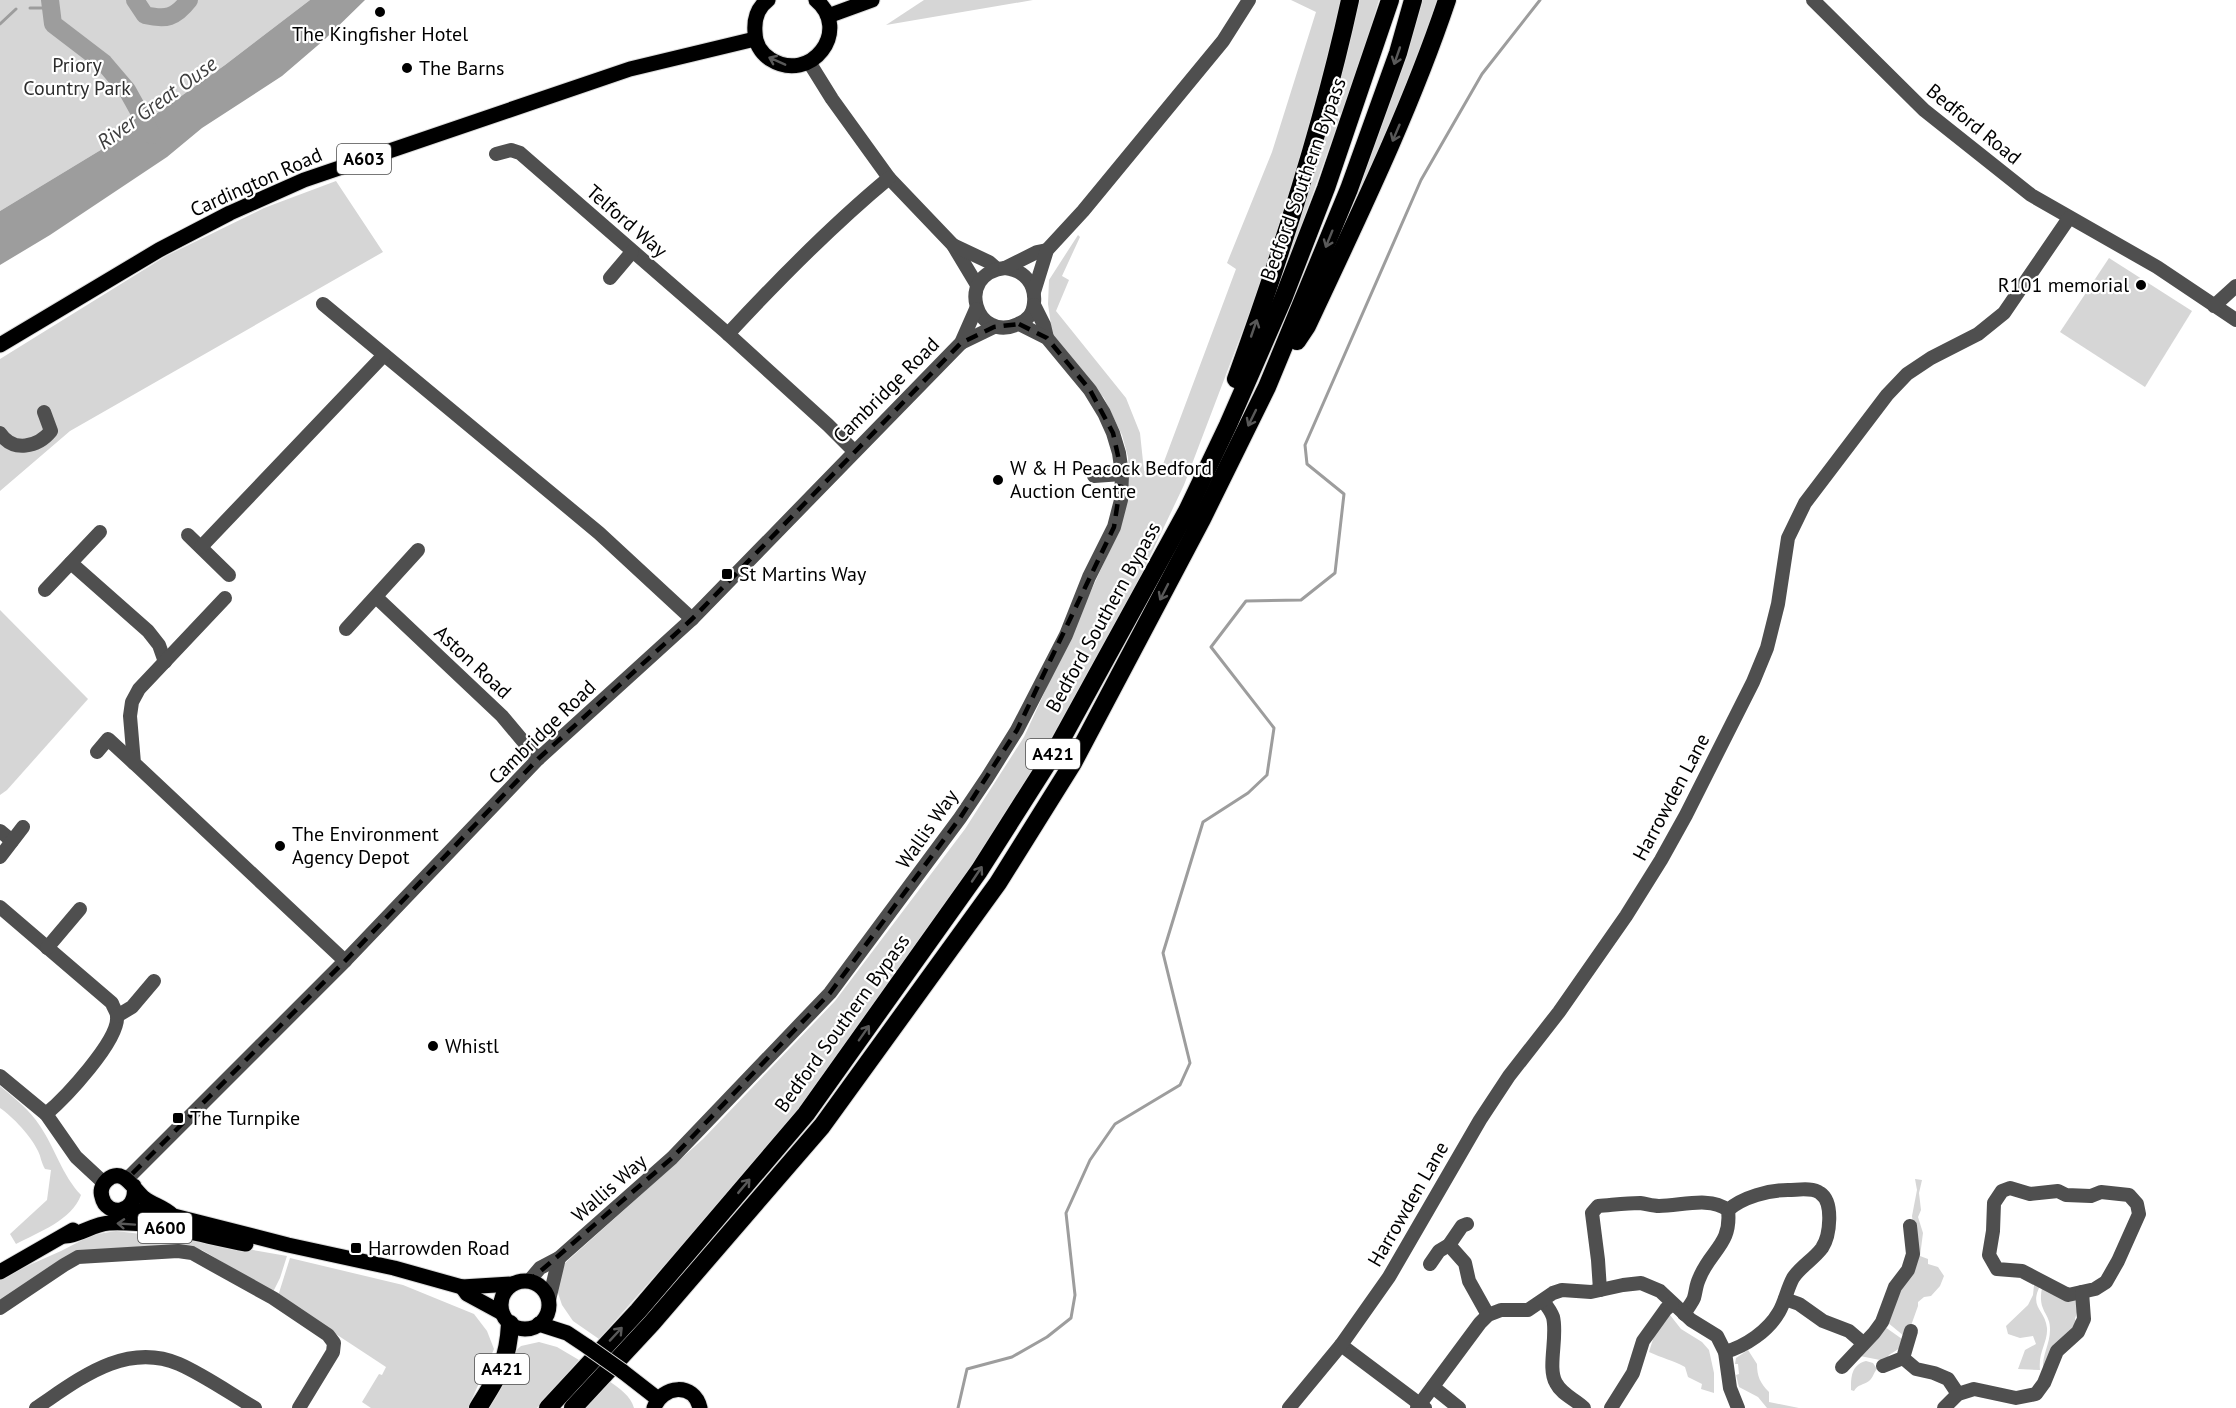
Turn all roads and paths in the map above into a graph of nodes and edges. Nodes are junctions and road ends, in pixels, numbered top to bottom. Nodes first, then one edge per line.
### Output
1 (768, 0) edge
2 (816, 0) edge
3 (872, 0) edge
4 (1249, 0) edge
5 (1350, 0) edge
6 (1390, 0) edge
7 (1413, 0) edge
8 (1447, 0) edge
9 (1812, 0) edge
10 (828, 16) junction
11 (755, 39) junction
12 (809, 62) junction
13 (496, 154) dead end
14 (889, 178) junction
15 (2068, 218) junction
16 (952, 245) junction
17 (1047, 250) junction
18 (632, 252) junction
19 (1001, 268) junction
20 (610, 278) dead end
21 (977, 285) junction
22 (2236, 286) edge
23 (1034, 299) junction
24 (322, 304) dead end
25 (2214, 306) junction
26 (976, 309) junction
27 (2236, 320) edge
28 (1019, 324) junction
29 (994, 327) junction
30 (728, 334) junction
31 (1047, 338) junction
32 (961, 343) junction
33 (0, 345) edge
34 (384, 355) junction
35 (1267, 387) junction
36 (44, 412) dead end
37 (1228, 425) junction
38 (0, 433) edge
39 (854, 451) junction
40 (1122, 474) junction
41 (1094, 476) dead end
42 (100, 532) dead end
43 (188, 535) dead end
44 (201, 548) junction
45 (418, 550) dead end
46 (71, 563) junction
47 (229, 575) dead end
48 (45, 590) dead end
49 (376, 597) junction
50 (225, 598) dead end
51 (692, 619) junction
52 (346, 629) dead end
53 (165, 662) junction
54 (97, 752) dead end
55 (538, 759) junction
56 (134, 763) junction
57 (23, 827) dead end
58 (0, 831) edge
59 (12, 841) junction
60 (0, 857) edge
61 (0, 907) edge
62 (80, 909) dead end
63 (47, 948) junction
64 (345, 961) junction
65 (154, 981) dead end
66 (117, 1016) junction
67 (0, 1076) edge
68 (46, 1114) junction
69 (130, 1182) junction
70 (104, 1183) junction
71 (108, 1207) junction
72 (127, 1208) junction
73 (1728, 1210) junction
74 (174, 1216) junction
75 (1467, 1224) dead end
76 (1910, 1226) dead end
77 (65, 1236) junction
78 (266, 1240) junction
79 (1449, 1245) junction
80 (559, 1258) junction
81 (1430, 1264) dead end
82 (0, 1272) edge
83 (529, 1281) junction
84 (512, 1284) junction
85 (462, 1287) junction
86 (1600, 1290) junction
87 (2082, 1292) junction
88 (1785, 1299) junction
89 (549, 1300) junction
90 (1543, 1301) junction
91 (1672, 1304) junction
92 (0, 1308) edge
93 (1684, 1314) junction
94 (1488, 1315) junction
95 (506, 1318) junction
96 (539, 1324) junction
97 (1911, 1331) dead end
98 (567, 1333) junction
99 (1863, 1343) junction
100 (1341, 1345) junction
101 (1725, 1352) junction
102 (1903, 1358) junction
103 (1883, 1366) dead end
104 (1842, 1367) dead end
105 (1433, 1387) junction
106 (1958, 1394) junction
107 (656, 1403) edge
108 (2027, 1403) edge
109 (1421, 1407) edge
110 (36, 1408) edge
111 (255, 1408) edge
112 (299, 1408) edge
113 (478, 1408) edge
114 (548, 1408) edge
115 (573, 1408) edge
116 (700, 1408) edge
117 (1289, 1408) edge
118 (1459, 1408) edge
119 (1584, 1408) edge
120 (1611, 1408) edge
121 (1738, 1408) edge
122 (1944, 1408) edge

1 - 11 main road
2 - 10 main road
3 - 10 main road
4 - 17 street
37 -> 5 highway
6 - 37 highway, Bedford Southern Bypass / A421
7 -> 35 highway, Bedford Southern Bypass / A421
8 -> 35 highway
9 - 15 street, Bedford Road
10 - 12 main road
12 -> 11 main road
11 - 33 main road, Cardington Road / A603
12 - 14 street
13 - 18 street, Telford Way
14 - 16 street
14 - 30 street
15 - 25 street, Bedford Road
15 - 100 street, Harrowden Lane
16 - 19 street
16 - 21 street
17 - 19 street
17 - 23 street
18 - 20 street
18 - 30 street, Telford Way
19 - 21 street
19 - 23 street
21 - 26 street
22 - 25 street
23 - 28 street
23 - 31 street, Wallis Way
24 - 34 street
25 - 27 street, Bedford Road
26 - 29 street
26 - 32 street, Cambridge Road
28 - 29 street
28 - 31 street, Wallis Way
29 - 32 street
30 - 39 street, Telford Way
31 - 40 street, Wallis Way
32 - 39 street, Cambridge Road
34 - 44 street
34 - 51 street
35 -> 115 highway, Bedford Southern Bypass / A421
36 - 38 street
114 -> 37 highway, Bedford Southern Bypass / A421
39 - 51 street, Cambridge Road
40 - 41 street
40 - 80 street, Wallis Way
42 - 46 street
43 - 44 street
44 - 47 street
45 - 49 street
46 - 48 street
46 - 53 street
49 - 52 street
49 - 55 street, Aston Road
50 - 53 street
51 - 55 street, Cambridge Road
53 - 56 street
54 - 56 street
55 - 64 street, Cambridge Road
56 - 64 street
57 - 59 street
58 - 59 street
59 - 60 street
61 - 63 street
62 - 63 street
63 - 66 street
64 - 69 street, Cambridge Road
65 - 66 street
66 - 68 street
67 - 68 street
68 - 70 street
69 - 70 main road
69 - 72 main road, A600
69 - 74 main road
70 - 71 main road
71 - 72 main road, A600
71 - 77 main road, A600
72 - 74 main road, A600
73 - 86 street
73 - 88 street
73 - 93 street
74 - 78 main road, A600
75 - 79 street
76 - 99 street
78 -> 77 main road, A600
77 - 82 main road, A600
78 - 85 main road, A600
79 - 81 street
79 - 94 street
80 - 83 street, Wallis Way
80 - 89 street
83 - 84 main road
83 - 89 main road
84 - 85 main road, A600
84 - 95 main road
85 - 95 main road
86 - 90 street
86 - 91 street
87 - 87 street
87 - 108 street
88 - 99 street
88 - 101 street
89 - 96 main road
89 - 98 main road
90 - 94 street
90 - 119 street
91 - 93 street
91 - 120 street
92 - 112 street
93 - 101 street
94 - 105 street
95 - 96 main road
95 - 113 highway, A421
96 - 98 main road
97 - 102 street
98 - 107 main road, bridge
99 - 104 street
100 - 109 street
100 - 117 street, Harrowden Lane
101 - 121 street
102 - 103 street
102 - 106 street
105 - 109 street
105 - 118 street
106 - 108 street
106 - 122 street
107 - 116 main road
110 - 111 street

